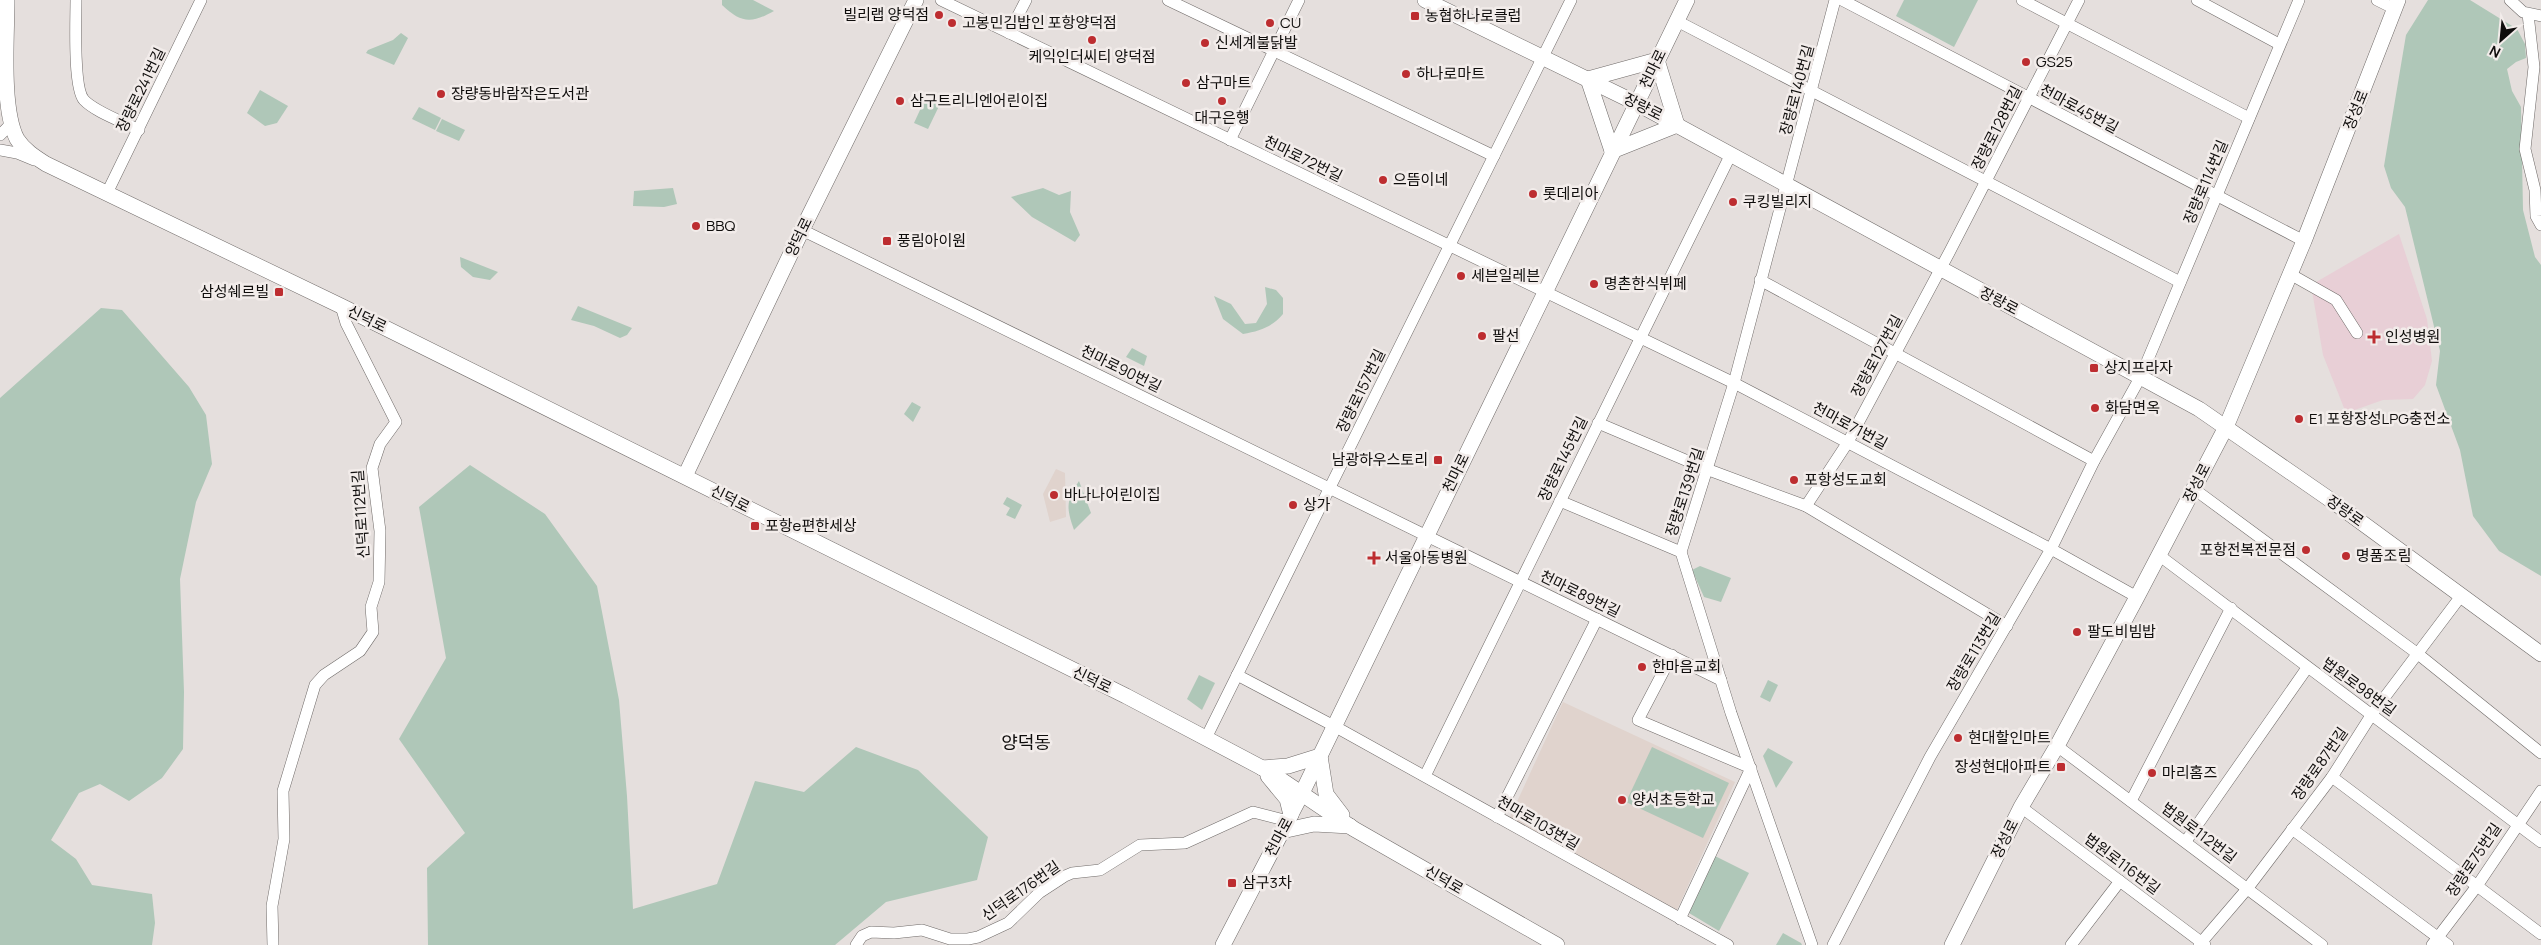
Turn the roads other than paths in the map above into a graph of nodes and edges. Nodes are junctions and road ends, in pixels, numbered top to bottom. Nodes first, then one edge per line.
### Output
1 (7, 0) edge
2 (76, 0) edge
3 (202, 0) edge
4 (916, 0) edge
5 (942, 0) edge
6 (1026, 0) edge
7 (1168, 0) edge
8 (1299, 0) edge
9 (1425, 0) edge
10 (1571, 0) edge
11 (1687, 0) edge
12 (1836, 0) edge
13 (1842, 0) edge
14 (2022, 0) edge
15 (2079, 0) edge
16 (2196, 0) edge
17 (2299, 0) edge
18 (2376, 0) edge
19 (2510, 0) edge
20 (2396, 4) edge
21 (2528, 14) junction
22 (2541, 16) edge
23 (1677, 21) junction
24 (2067, 24) junction
25 (1009, 33) junction
26 (2279, 44) junction
27 (1274, 51) junction
28 (1543, 57) junction
29 (1658, 60) junction
30 (1588, 79) junction
31 (1812, 93) junction
32 (2029, 100) junction
33 (1636, 103) junction
34 (2249, 118) junction
35 (12, 123) junction
36 (1677, 125) junction
37 (139, 130) junction
38 (0, 135) edge
39 (1230, 140) junction
40 (0, 150) edge
41 (1612, 151) junction
42 (1494, 156) junction
43 (1730, 156) junction
44 (46, 164) junction
45 (1986, 182) junction
46 (1787, 187) junction
47 (107, 193) junction
48 (2217, 198) junction
49 (2541, 225) edge
50 (802, 230) junction
51 (2304, 241) junction
52 (1449, 246) junction
53 (1940, 270) junction
54 (2290, 274) junction
55 (1760, 280) junction
56 (2180, 282) junction
57 (1544, 292) junction
58 (341, 306) junction
59 (2357, 333) dead end
60 (1639, 338) junction
61 (1895, 355) junction
62 (2141, 376) junction
63 (1734, 383) junction
64 (1598, 423) junction
65 (2226, 427) junction
66 (1848, 442) junction
67 (2094, 461) junction
68 (1708, 470) junction
69 (685, 476) junction
70 (1330, 488) junction
71 (2194, 489) junction
72 (1560, 501) junction
73 (1806, 506) junction
74 (1426, 535) junction
75 (2051, 549) junction
76 (1681, 552) junction
77 (2160, 556) junction
78 (1520, 582) junction
79 (2461, 596) junction
80 (2137, 598) junction
81 (2231, 608) junction
82 (1597, 619) junction
83 (2008, 626) junction
84 (2418, 654) junction
85 (2541, 654) edge
86 (1672, 656) junction
87 (2307, 668) junction
88 (1237, 675) junction
89 (1722, 680) junction
90 (2372, 714) junction
91 (1334, 726) junction
92 (1206, 738) junction
93 (2057, 746) junction
94 (2541, 753) edge
95 (1320, 756) junction
96 (1261, 768) junction
97 (1751, 768) junction
98 (1425, 776) junction
99 (2332, 777) junction
100 (2541, 791) edge
101 (1302, 793) junction
102 (2131, 801) junction
103 (2021, 808) junction
104 (1497, 817) junction
105 (1287, 822) junction
106 (2517, 823) junction
107 (1351, 826) junction
108 (2292, 829) junction
109 (2186, 841) junction
110 (2541, 842) edge
111 (2120, 882) junction
112 (2477, 886) junction
113 (2247, 889) junction
114 (1680, 919) junction
115 (2541, 934) edge
116 (2435, 941) edge
117 (2202, 944) edge
118 (273, 945) edge
119 (856, 945) edge
120 (1223, 945) edge
121 (1557, 945) edge
122 (1728, 945) edge
123 (1812, 945) edge
124 (1833, 945) edge
125 (1952, 945) edge
126 (2071, 945) edge
127 (2322, 945) edge
128 (2448, 945) edge

1 - 35 street, 신덕로
2 - 37 street
3 - 37 street, 장량로241번길
4 - 50 street, 양덕로
5 - 25 street, 천마로72번길
6 - 25 street
7 - 27 street
8 - 27 street
9 - 28 street, 장량로
10 - 28 street, 장량로157번길
11 - 23 street, 천마로
12 - 31 street, 장량로140번길
13 - 32 street, 천마로45번길
14 - 24 street
15 - 24 street, 장량로128번길
16 - 26 street
17 - 26 street, 장량로114번길
18 - 20 street
19 - 21 street
20 - 51 street, 장성로
21 - 22 street
21 - 49 street
23 - 29 street, 천마로
23 - 31 street
24 - 32 street, 장량로128번길
24 - 34 street
25 - 39 street, 천마로72번길
26 - 34 street, 장량로114번길
27 - 39 street
27 - 42 street
28 - 30 street, 장량로
28 - 42 street, 장량로157번길
29 - 30 street
29 - 33 street, 천마로
29 - 36 street
30 - 33 street, 장량로
30 - 41 street
31 - 45 street
31 - 46 street, 장량로140번길
32 - 45 street, 장량로128번길
32 - 48 street, 천마로45번길
33 - 36 street, 장량로
33 - 41 street, 천마로
34 - 48 street, 장량로114번길
35 - 38 street
35 - 44 street, 신덕로
36 - 41 street
36 - 43 street, 장량로
37 - 47 street, 장량로241번길
39 - 52 street, 천마로72번길
40 - 44 street
41 - 57 street, 천마로
42 - 52 street, 장량로157번길
43 - 46 street, 장량로
43 - 60 street, 장량로145번길
44 - 47 street, 신덕로
45 - 53 street, 장량로128번길
45 - 56 street
46 - 53 street, 장량로
46 - 55 street, 장량로139번길
47 - 58 street, 신덕로
48 - 51 street, 천마로45번길
48 - 56 street, 장량로114번길
50 - 69 street, 양덕로
50 - 70 street, 천마로90번길
51 - 54 street, 장성로
52 - 57 street, 천마로72번길
52 - 70 street, 장량로157번길
53 - 61 street, 장량로127번길
53 - 62 street, 장량로
54 - 59 street
54 - 65 street, 장성로
55 - 61 street
55 - 63 street, 장량로139번길
56 - 62 street, 장량로114번길
57 - 60 street, 천마로71번길
57 - 74 street, 천마로
58 - 69 street, 신덕로
58 - 118 street, 신덕로112번길
60 - 63 street, 천마로71번길
60 - 64 street, 장량로145번길
61 - 66 street, 장량로127번길
61 - 67 street
62 - 65 street, 장량로
62 - 67 street, 장량로113번길
63 - 66 street, 천마로71번길
63 - 68 street, 장량로139번길
64 - 68 street
64 - 72 street, 장량로145번길
65 - 71 street, 장성로
65 - 79 street, 장량로
66 - 73 street, 장량로127번길
66 - 75 street, 천마로71번길
67 - 75 street, 장량로113번길
68 - 73 street
68 - 76 street, 장량로139번길
69 - 92 street, 신덕로
70 - 74 street, 천마로90번길
70 - 88 street, 장량로157번길
71 - 77 street, 장성로
71 - 84 street
72 - 76 street
72 - 78 street, 장량로145번길
73 - 83 street
74 - 78 street, 천마로89번길
74 - 91 street, 천마로
75 - 80 street, 천마로71번길
75 - 83 street, 장량로113번길
76 - 89 street, 장량로139번길
77 - 80 street, 장성로
77 - 81 street, 법원로98번길
78 - 82 street, 천마로89번길
78 - 98 street, 장량로145번길
79 - 84 street, 장량로87번길
79 - 85 street, 장량로
80 - 93 street, 장성로
81 - 87 street, 법원로98번길
81 - 102 street
82 - 86 street, 천마로89번길
82 - 104 street
83 - 124 street, 장량로113번길
84 - 90 street, 장량로87번길
84 - 94 street
86 - 89 street, 천마로89번길
86 - 97 street
87 - 90 street, 법원로98번길
87 - 109 street
88 - 91 street, 천마로103번길
88 - 92 street, 장량로157번길
89 - 97 street, 장량로139번길
90 - 99 street, 장량로87번길
90 - 106 street, 법원로98번길
91 - 95 street, 천마로
91 - 98 street, 천마로103번길
92 - 96 street, 신덕로
93 - 102 street, 법원로112번길
93 - 103 street, 장성로
95 - 96 street
95 - 101 street, 천마로
95 - 107 street
96 - 101 street, 신덕로
96 - 105 street
97 - 114 street
97 - 123 street, 장량로139번길
98 - 104 street, 천마로103번길
99 - 108 street, 장량로87번길
99 - 112 street
100 - 106 street, 장량로75번길
101 - 105 street, 천마로
101 - 107 street, 신덕로
102 - 109 street, 법원로112번길
103 - 111 street, 법원로116번길
103 - 125 street, 장성로
104 - 114 street, 천마로103번길
105 - 107 street
105 - 119 street, 신덕로176번길
105 - 120 street, 천마로
106 - 110 street, 법원로98번길
106 - 112 street, 장량로75번길
107 - 121 street, 신덕로
108 - 113 street, 장량로87번길
108 - 116 street
109 - 113 street, 법원로112번길
111 - 117 street, 법원로116번길
111 - 126 street
112 - 115 street
112 - 116 street, 장량로75번길
113 - 117 street, 장량로87번길
113 - 127 street, 법원로112번길
114 - 122 street, 천마로103번길
116 - 128 street

